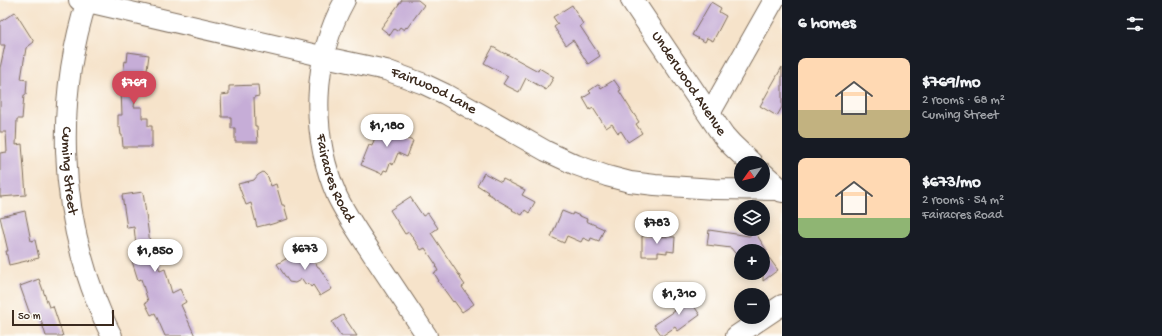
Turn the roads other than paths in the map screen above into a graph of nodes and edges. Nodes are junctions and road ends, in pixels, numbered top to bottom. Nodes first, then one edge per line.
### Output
1 (345, 0) edge
2 (632, 0) edge
3 (774, 0) edge
4 (84, 1) edge
5 (324, 57) junction
6 (709, 115) junction
7 (744, 156) edge
8 (770, 180) edge
9 (781, 190) edge
10 (782, 305) edge
11 (112, 336) edge
12 (427, 336) edge
13 (736, 336) edge

1 - 5 street, Fairacres Road
2 - 6 main road, Underwood Avenue
3 - 6 street
4 - 5 street, Fairwood Lane
4 - 11 street, Cuming Street
5 - 9 street, Fairwood Lane
5 - 12 street, Fairacres Road
6 - 7 main road, Underwood Avenue
8 - 9 main road
10 - 13 street

